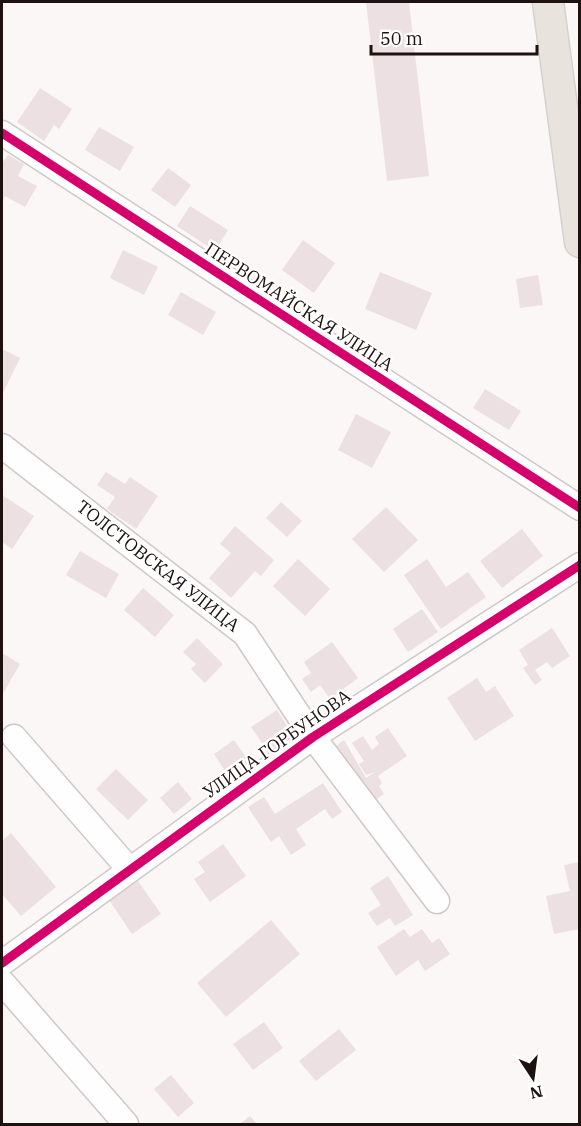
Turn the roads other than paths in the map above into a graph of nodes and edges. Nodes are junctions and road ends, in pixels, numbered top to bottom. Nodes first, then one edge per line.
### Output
1 (548, 2) edge
2 (2, 133) edge
3 (579, 242) edge
4 (2, 446) edge
5 (579, 508) edge
6 (579, 564) edge
7 (14, 737) dead end
8 (313, 737) junction
9 (129, 869) junction
10 (437, 901) dead end
11 (2, 963) edge
12 (2, 982) edge
13 (126, 1125) edge

1 - 3 main road
2 - 5 street, ПЕРВОМАЙСКАЯ УЛИЦА
4 - 8 street, ТОЛСТОВСКАЯ УЛИЦА
6 - 8 street, УЛИЦА ГОРБУНОВА
7 - 9 street
8 - 9 street, УЛИЦА ГОРБУНОВА
8 - 10 street, ТОЛСТОВСКАЯ УЛИЦА
9 - 11 street, УЛИЦА ГОРБУНОВА
12 - 13 street

